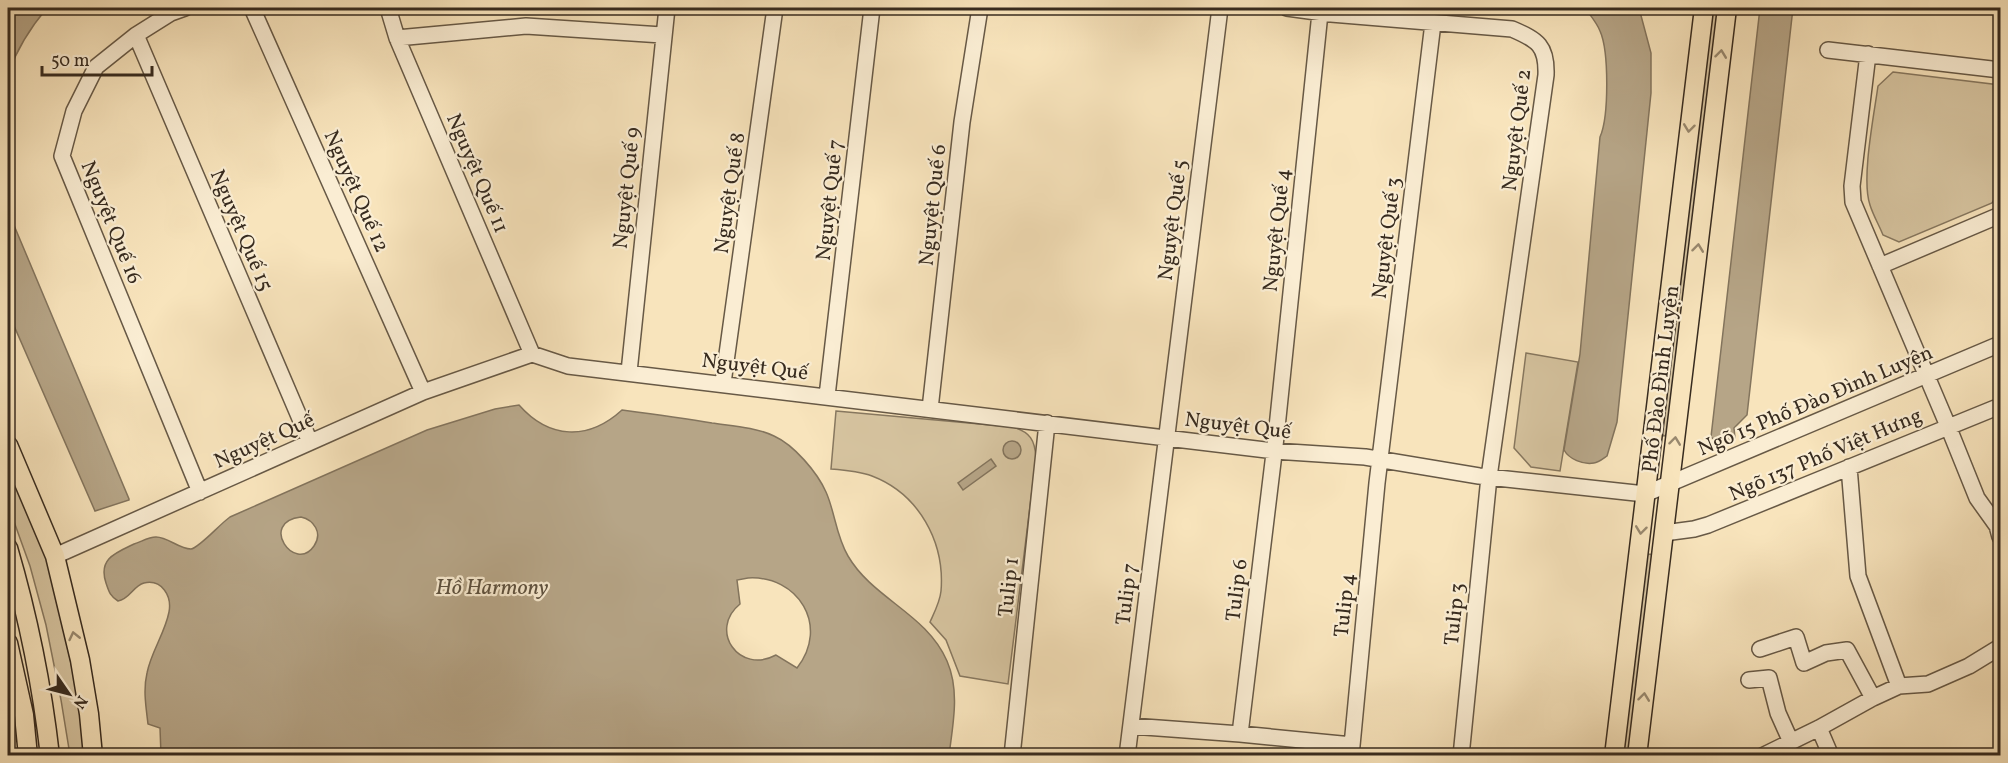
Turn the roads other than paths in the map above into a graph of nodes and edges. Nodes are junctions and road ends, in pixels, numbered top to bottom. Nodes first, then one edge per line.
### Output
1 (185, 8) edge
2 (252, 8) edge
3 (388, 8) edge
4 (667, 8) edge
5 (776, 8) edge
6 (872, 8) edge
7 (980, 8) edge
8 (1220, 8) edge
9 (1287, 8) edge
10 (1704, 8) edge
11 (1727, 8) edge
12 (1320, 13) junction
13 (1433, 23) junction
14 (136, 35) junction
15 (662, 35) junction
16 (397, 39) junction
17 (1828, 50) dead end
18 (1868, 54) junction
19 (2001, 70) edge
20 (2001, 215) edge
21 (1880, 266) junction
22 (2001, 344) edge
23 (532, 354) junction
24 (629, 372) junction
25 (1927, 376) junction
26 (723, 383) junction
27 (423, 392) junction
28 (827, 396) junction
29 (2001, 406) edge
30 (930, 409) junction
31 (1047, 423) junction
32 (1948, 426) junction
33 (1166, 438) junction
34 (310, 442) junction
35 (8, 446) edge
36 (1274, 451) junction
37 (1381, 459) junction
38 (1849, 467) junction
39 (1489, 477) junction
40 (1670, 484) junction
41 (200, 492) junction
42 (1646, 494) junction
43 (1664, 533) junction
44 (2001, 537) edge
45 (8, 548) edge
46 (56, 556) junction
47 (8, 643) edge
48 (2001, 647) edge
49 (1760, 649) dead end
50 (1749, 680) dead end
51 (1899, 686) junction
52 (1874, 698) junction
53 (1131, 726) junction
54 (1819, 728) junction
55 (1240, 734) junction
56 (1791, 742) junction
57 (1351, 750) edge
58 (28, 756) edge
59 (50, 756) edge
60 (93, 756) edge
61 (1012, 756) edge
62 (1127, 756) edge
63 (1461, 756) edge
64 (1614, 756) edge
65 (1637, 756) edge
66 (1762, 756) edge
67 (1832, 756) edge

1 - 14 street, Nguyệt Quế 16
2 - 27 street, Nguyệt Quế 12
3 - 16 street, Nguyệt Quế 11
4 - 15 street, Nguyệt Quế 9
5 - 26 street, Nguyệt Quế 8
6 - 28 street, Nguyệt Quế 7
7 - 30 street, Nguyệt Quế 6
8 - 33 street, Nguyệt Quế 5
9 - 12 street, Nguyệt Quế 2
10 -> 42 main road, Phố Đào Đình Luyện
40 -> 11 main road, Phố Đào Đình Luyện
12 - 13 street, Nguyệt Quế 2
12 - 36 street, Nguyệt Quế 4
13 - 37 street, Nguyệt Quế 3
13 - 39 street, Nguyệt Quế 2
14 - 34 street, Nguyệt Quế 15
14 - 41 street, Nguyệt Quế 16
15 - 16 street
15 - 24 street, Nguyệt Quế 9
16 - 23 street, Nguyệt Quế 11
17 - 18 street
18 - 19 street
18 - 21 street
20 - 21 street
21 - 25 street
22 - 25 street, Ngõ 15 Phố Đào Đình Luyện
23 - 24 street, Nguyệt Quế
23 - 27 street, Nguyệt Quế
24 - 26 street, Nguyệt Quế
25 - 32 street
25 - 40 street, Ngõ 15 Phố Đào Đình Luyện
26 - 28 street, Nguyệt Quế
27 - 34 street, Nguyệt Quế
28 - 30 street, Nguyệt Quế
29 - 32 street, Ngõ 137 Phố Việt Hưng
30 - 31 street, Nguyệt Quế
31 - 33 street, Nguyệt Quế
31 - 61 street, Tulip 1
32 - 38 street, Ngõ 137 Phố Việt Hưng
32 - 44 street
33 - 36 street, Nguyệt Quế
33 - 53 street, Tulip 7
34 - 41 street, Nguyệt Quế
35 - 46 main road
36 - 37 street, Nguyệt Quế
36 - 55 street, Tulip 6
37 - 39 street, Nguyệt Quế
37 - 57 street, Tulip 4
38 - 43 street, Ngõ 137 Phố Việt Hưng
38 - 51 street
39 - 42 street, Nguyệt Quế
39 - 63 street, Tulip 3
40 - 42 street, Ngõ 15 Phố Đào Đình Luyện
40 - 43 main road, Phố Đào Đình Luyện
41 - 46 street, Nguyệt Quế
42 -> 64 main road, Phố Đào Đình Luyện
65 -> 43 main road, Phố Đào Đình Luyện
45 - 59 main road
60 -> 46 main road
47 - 58 main road
48 - 51 street
49 - 52 street
50 - 56 street
51 - 52 street
52 - 54 street
53 - 55 street
53 - 62 street, Tulip 7
54 - 56 street
54 - 67 street
55 - 57 street
56 - 66 street

